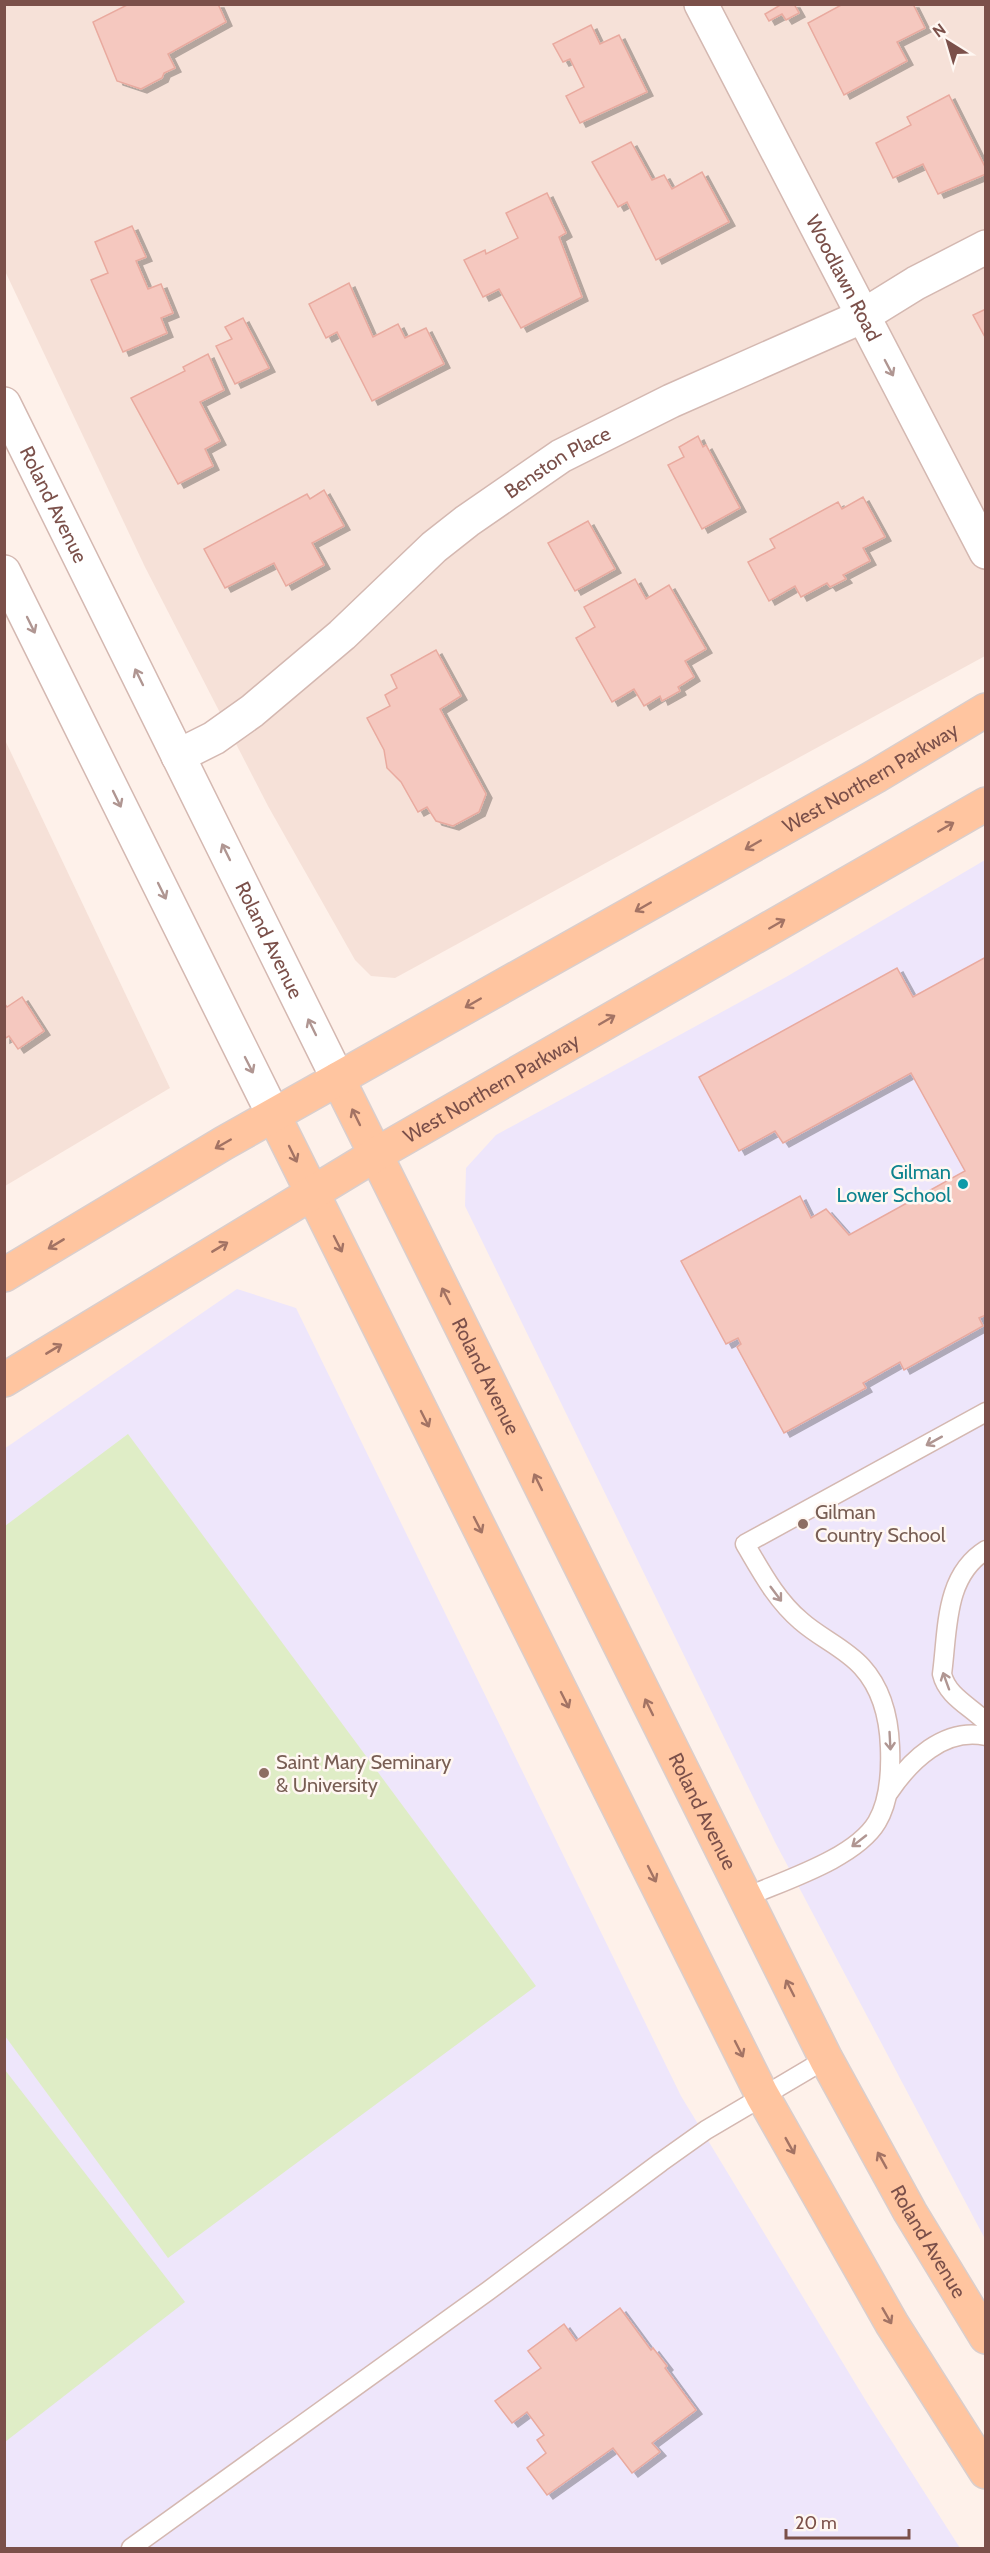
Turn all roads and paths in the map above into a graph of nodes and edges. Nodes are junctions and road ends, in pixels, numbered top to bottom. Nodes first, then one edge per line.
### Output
1 (701, 4) edge
2 (986, 247) edge
3 (861, 316) junction
4 (4, 404) edge
5 (986, 552) edge
6 (4, 572) edge
7 (986, 710) edge
8 (178, 756) junction
9 (986, 804) edge
10 (338, 1079) junction
11 (274, 1116) junction
12 (375, 1155) junction
13 (312, 1192) junction
14 (4, 1275) edge
15 (4, 1380) edge
16 (986, 1412) edge
17 (986, 1550) edge
18 (986, 1722) edge
19 (986, 1736) edge
20 (889, 1792) junction
21 (744, 1898) junction
22 (826, 2059) junction
23 (762, 2095) junction
24 (986, 2337) edge
25 (986, 2472) edge
26 (131, 2548) edge

1 - 3 street, Woodlawn Road
2 - 3 street, Benston Place
3 -> 5 street, Woodlawn Road
3 - 8 street, Benston Place
8 -> 4 street, Roland Avenue
6 -> 11 street
7 -> 10 main road, West Northern Parkway
10 -> 8 street, Roland Avenue
12 -> 9 main road, West Northern Parkway
10 - 11 main road, West Northern Parkway
12 -> 10 main road, Roland Avenue
11 -> 13 main road
11 -> 14 main road, West Northern Parkway
12 - 13 main road, West Northern Parkway
21 -> 12 main road, Roland Avenue
15 -> 13 main road, West Northern Parkway
13 -> 23 main road
16 -> 20 lane
18 -> 17 lane
19 - 20 lane
20 -> 21 lane
22 -> 21 main road, Roland Avenue
22 - 23 lane
24 -> 22 main road, Roland Avenue
23 -> 25 main road
23 - 26 lane

